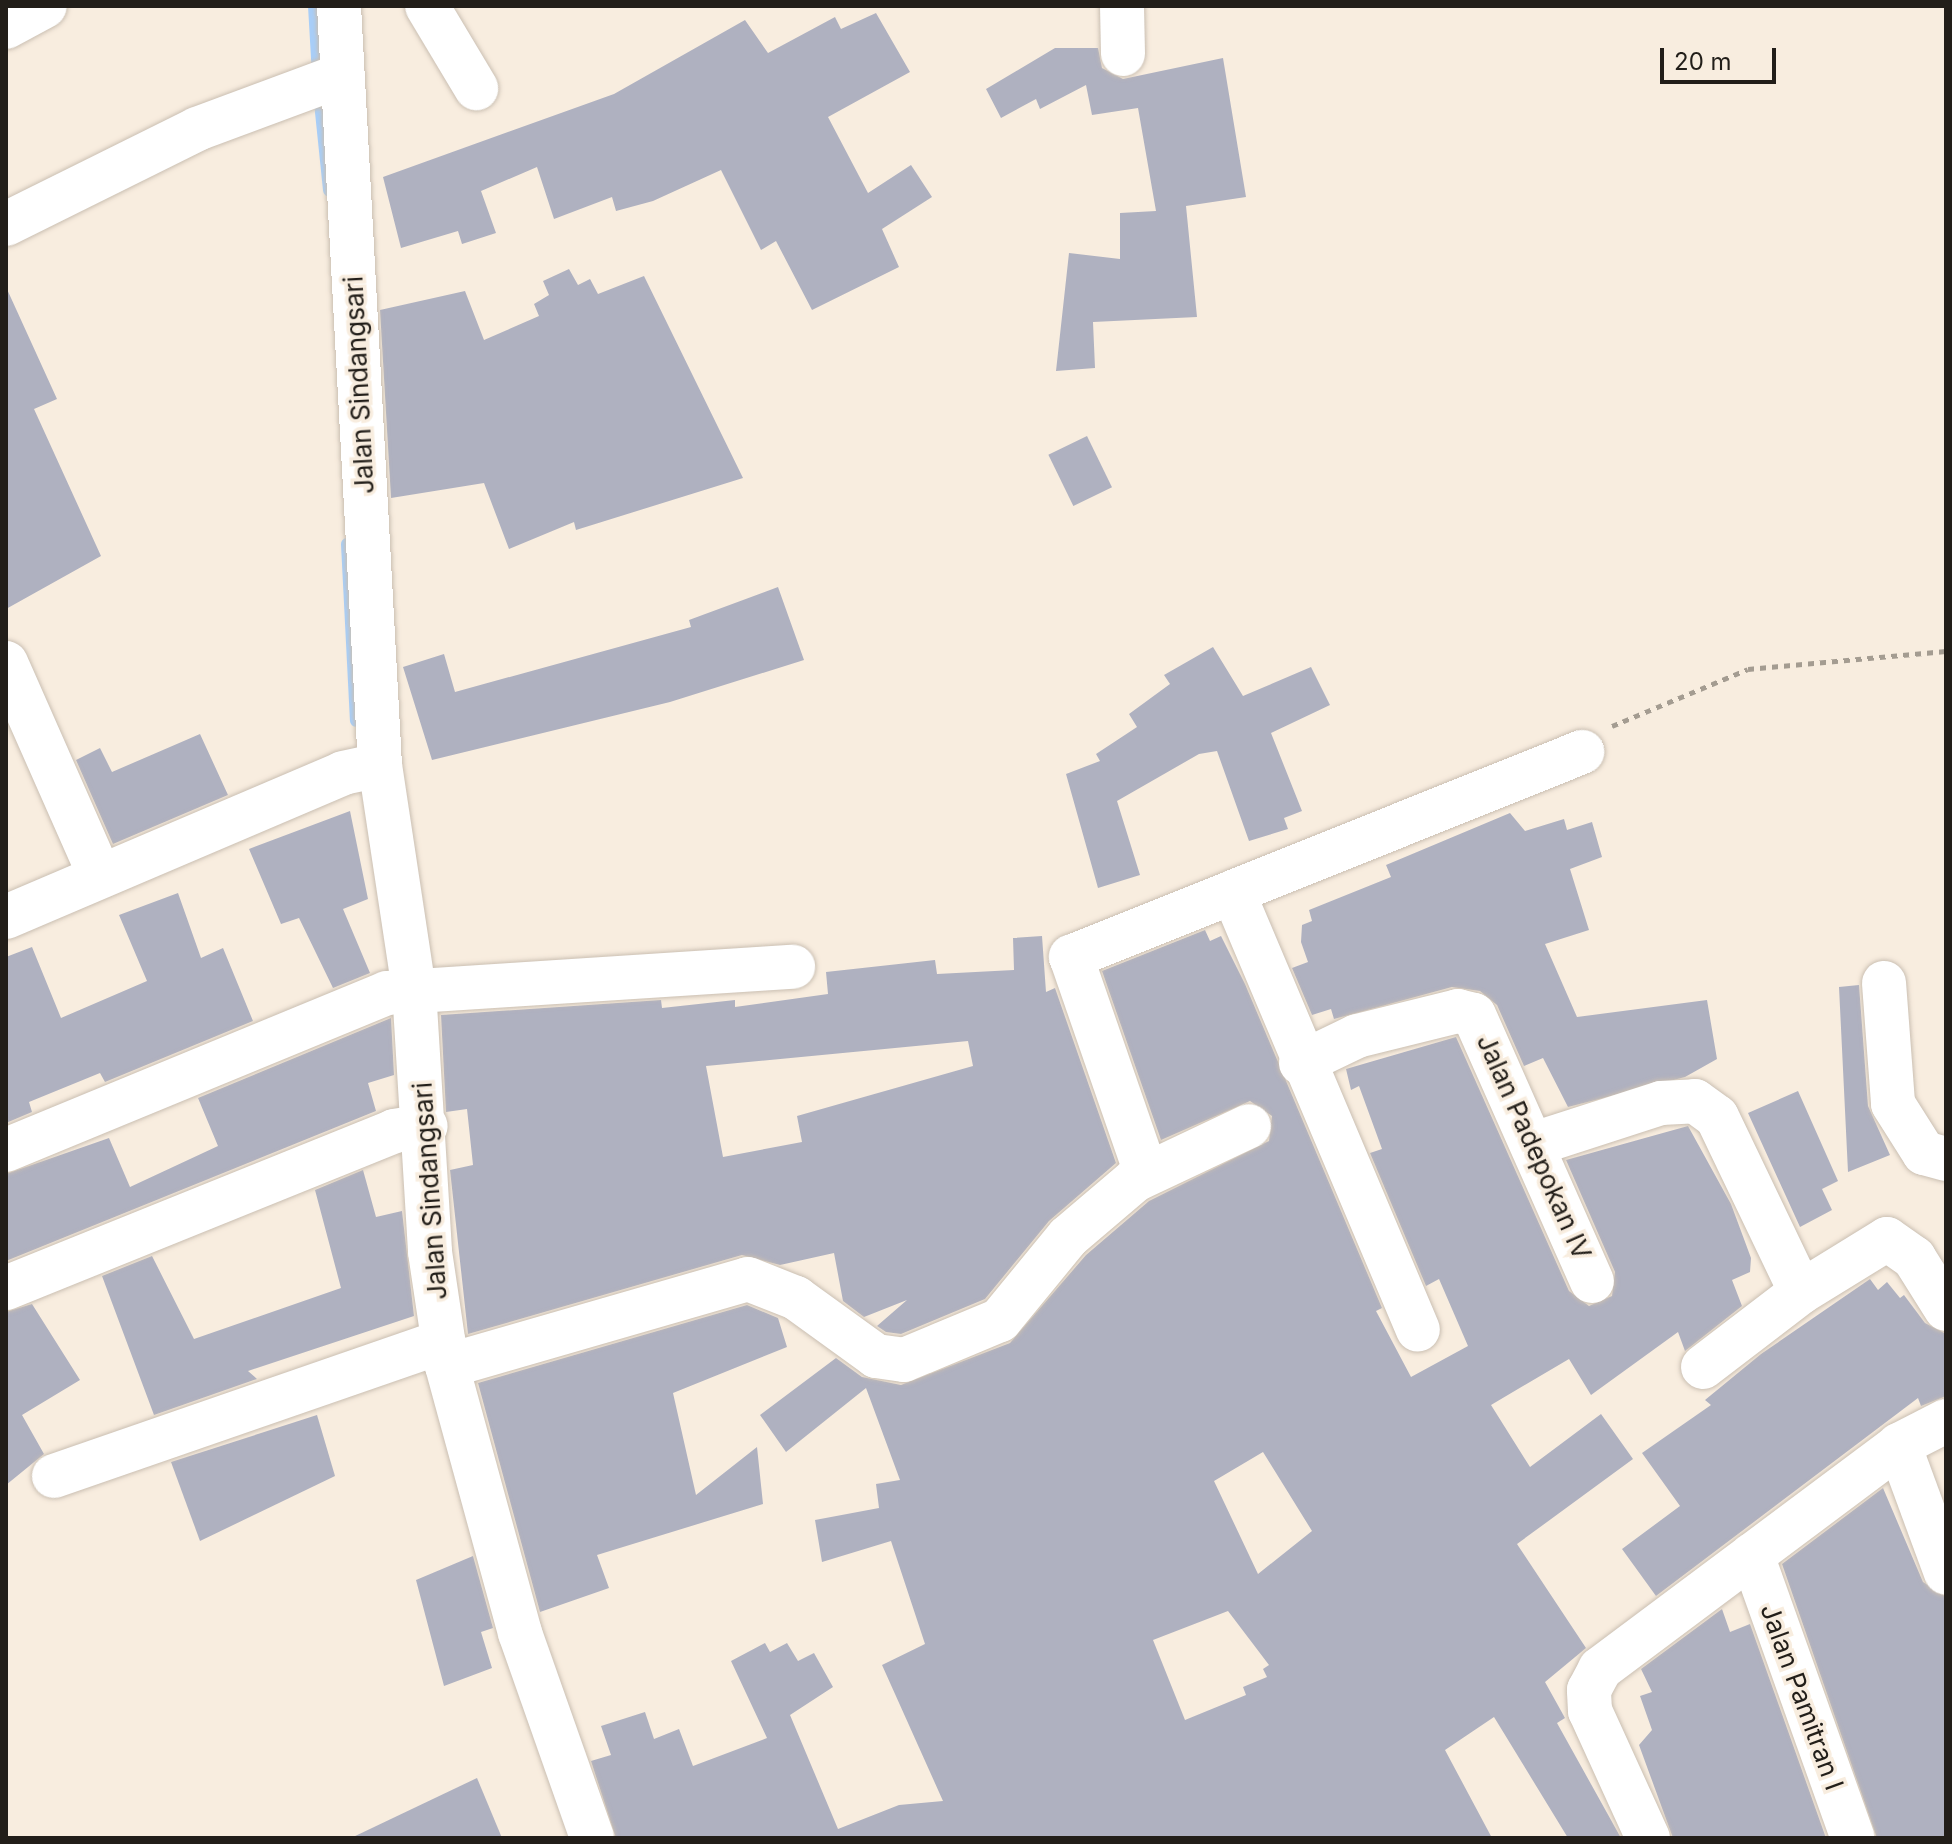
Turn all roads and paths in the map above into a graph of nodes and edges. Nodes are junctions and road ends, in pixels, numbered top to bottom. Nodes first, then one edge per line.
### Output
1 (45, 6) edge
2 (339, 6) edge
3 (427, 6) edge
4 (1122, 6) edge
5 (6, 27) edge
6 (1123, 54) dead end
7 (323, 80) junction
8 (476, 88) dead end
9 (6, 224) edge
10 (1946, 651) edge
11 (6, 663) edge
12 (1582, 752) joint
13 (368, 767) junction
14 (100, 876) junction
15 (1233, 892) junction
16 (6, 917) edge
17 (793, 967) dead end
18 (1884, 983) dead end
19 (414, 989) junction
20 (1301, 1063) junction
21 (426, 1126) junction
22 (1249, 1126) dead end
23 (1534, 1144) junction
24 (6, 1150) edge
25 (1946, 1159) edge
26 (1146, 1173) junction
27 (1592, 1281) dead end
28 (6, 1288) edge
29 (1801, 1292) junction
30 (1946, 1309) edge
31 (1418, 1330) dead end
32 (445, 1353) junction
33 (1703, 1367) dead end
34 (1946, 1421) edge
35 (1899, 1445) junction
36 (54, 1476) dead end
37 (1752, 1555) junction
38 (1946, 1573) edge
39 (592, 1838) edge
40 (1648, 1838) edge
41 (1853, 1838) edge

1 - 5 street
2 - 7 street, Jalan Sindangsari
3 - 8 street
4 - 6 street
7 - 9 street
7 - 13 street, Jalan Sindangsari
10 - 12 path
11 - 14 street
12 - 15 street
13 - 14 street
13 - 19 street, Jalan Sindangsari
14 - 16 street
15 - 20 street
15 - 26 street
17 - 19 street
18 - 25 street
19 - 21 street, Jalan Sindangsari
19 - 24 street
20 - 23 street, Jalan Padepokan IV
20 - 31 street
21 - 28 street
21 - 32 street, Jalan Sindangsari
22 - 26 street
23 - 27 street, Jalan Padepokan IV
23 - 29 street
26 - 32 street
29 - 30 street
29 - 33 street
32 - 36 street
32 - 39 street, Jalan Sindangsari
34 - 35 street
35 - 37 street
35 - 38 street
37 - 40 street
37 - 41 street, Jalan Pamitran I

